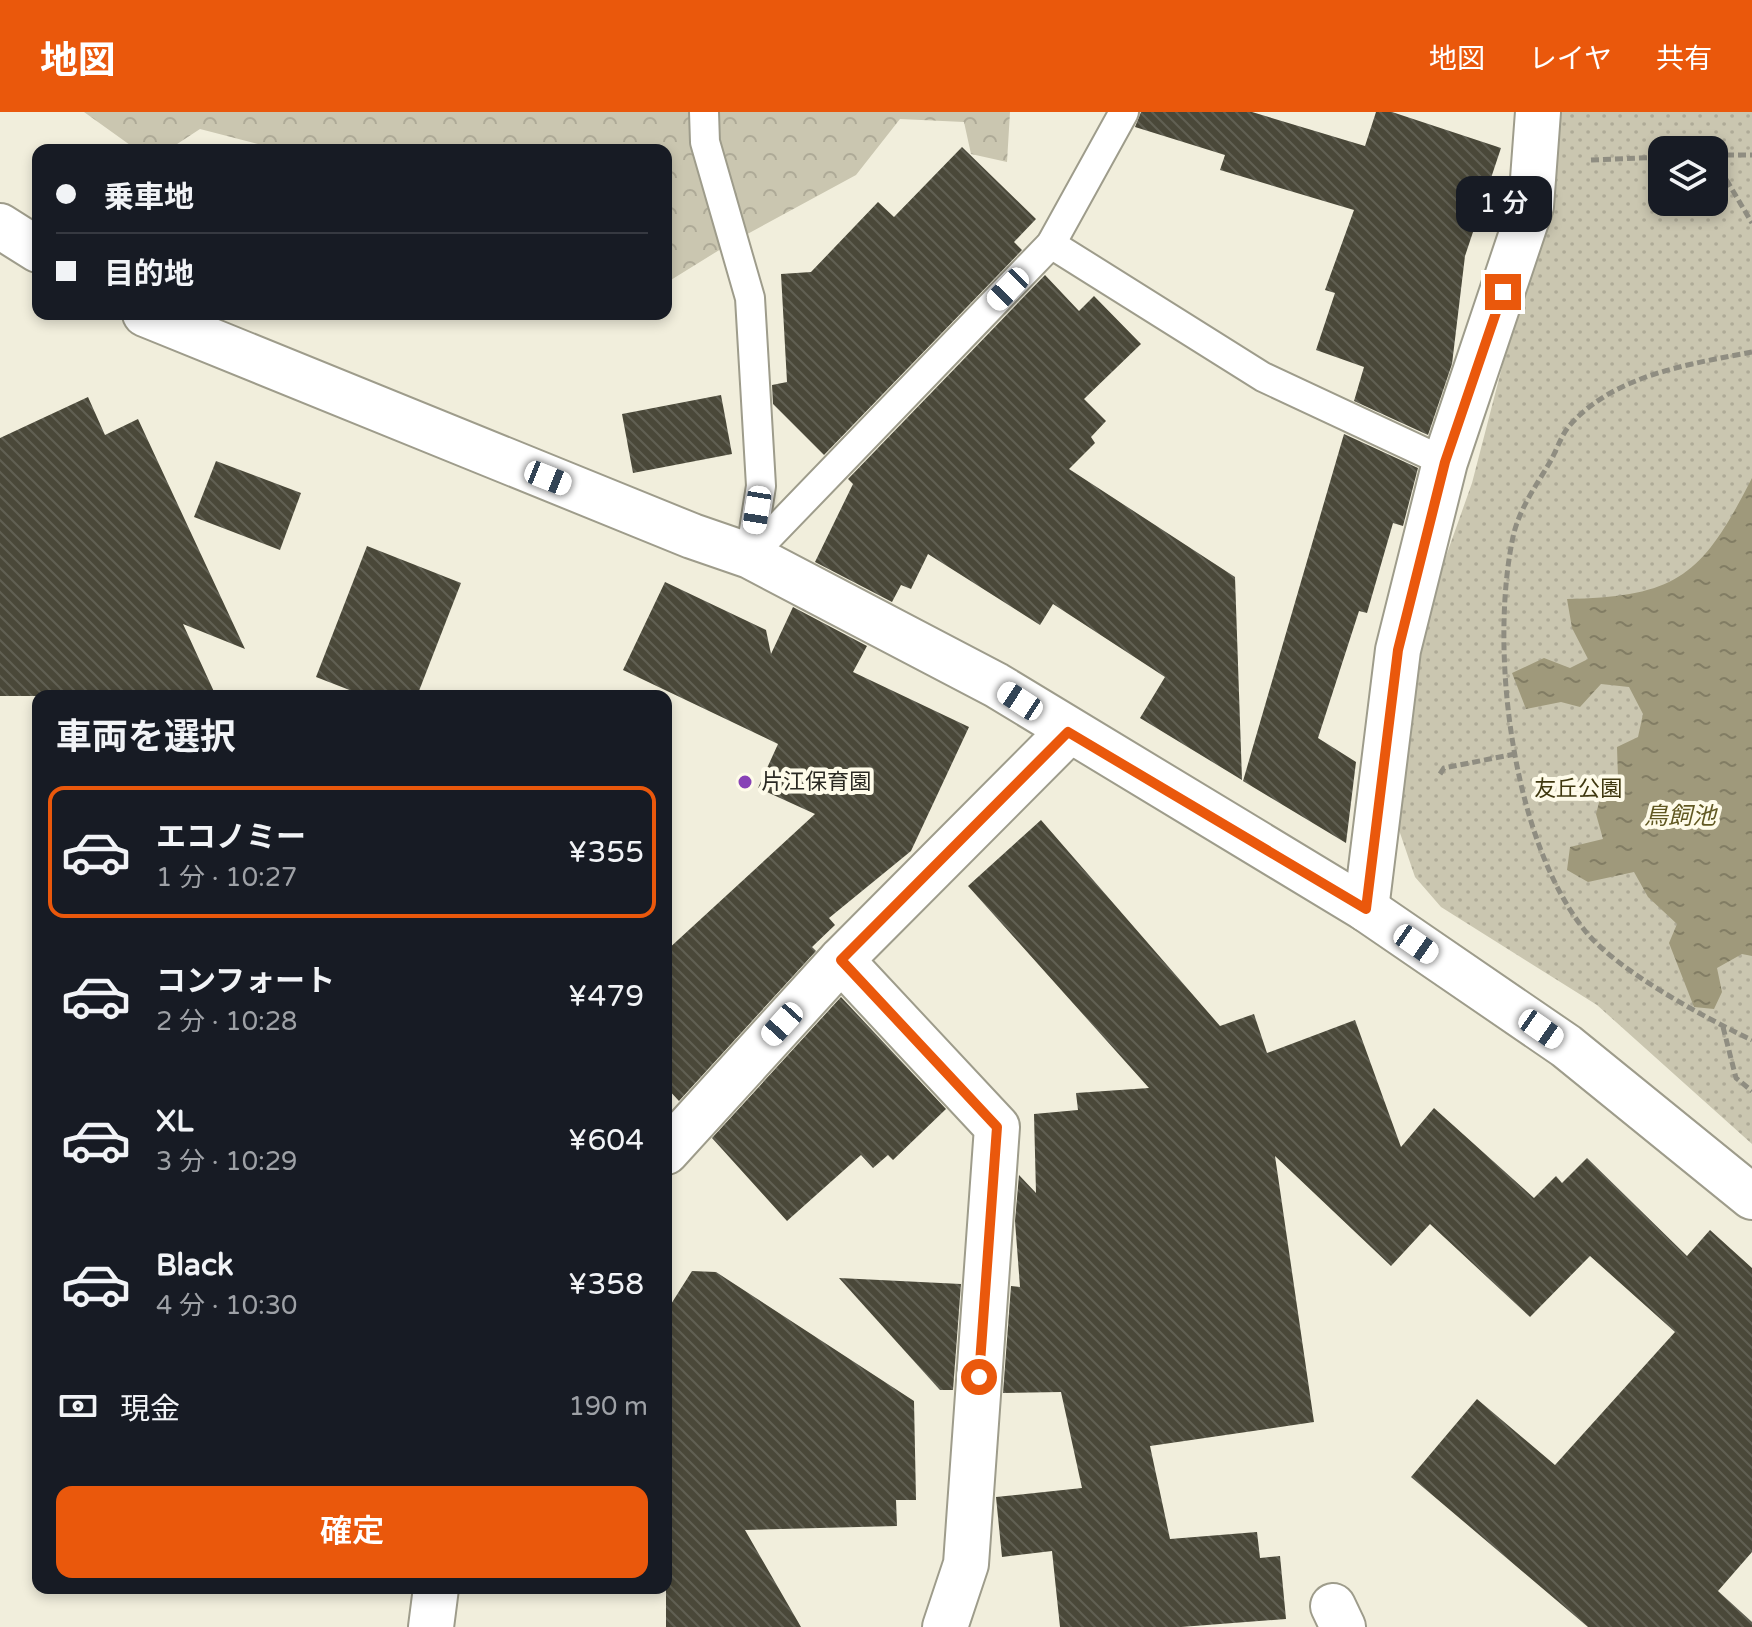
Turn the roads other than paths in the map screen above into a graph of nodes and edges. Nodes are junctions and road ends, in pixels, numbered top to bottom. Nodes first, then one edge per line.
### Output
1 (704, 112) edge
2 (1124, 112) edge
3 (1538, 112) edge
4 (0, 226) edge
5 (1051, 244) junction
6 (32, 246) edge
7 (160, 320) edge
8 (1445, 462) junction
9 (750, 556) junction
10 (1068, 732) junction
11 (1366, 909) junction
12 (841, 960) junction
13 (672, 1145) edge
14 (1752, 1197) edge
15 (435, 1594) edge
16 (431, 1627) edge
17 (945, 1627) edge

1 - 9 lane
2 - 5 lane
3 - 8 street
4 - 6 street
5 - 8 lane
5 - 9 lane
7 - 9 street
8 - 11 street
9 - 10 street
10 - 11 street
10 - 12 street
11 - 14 street
12 - 13 street
12 - 17 street
15 - 16 street

